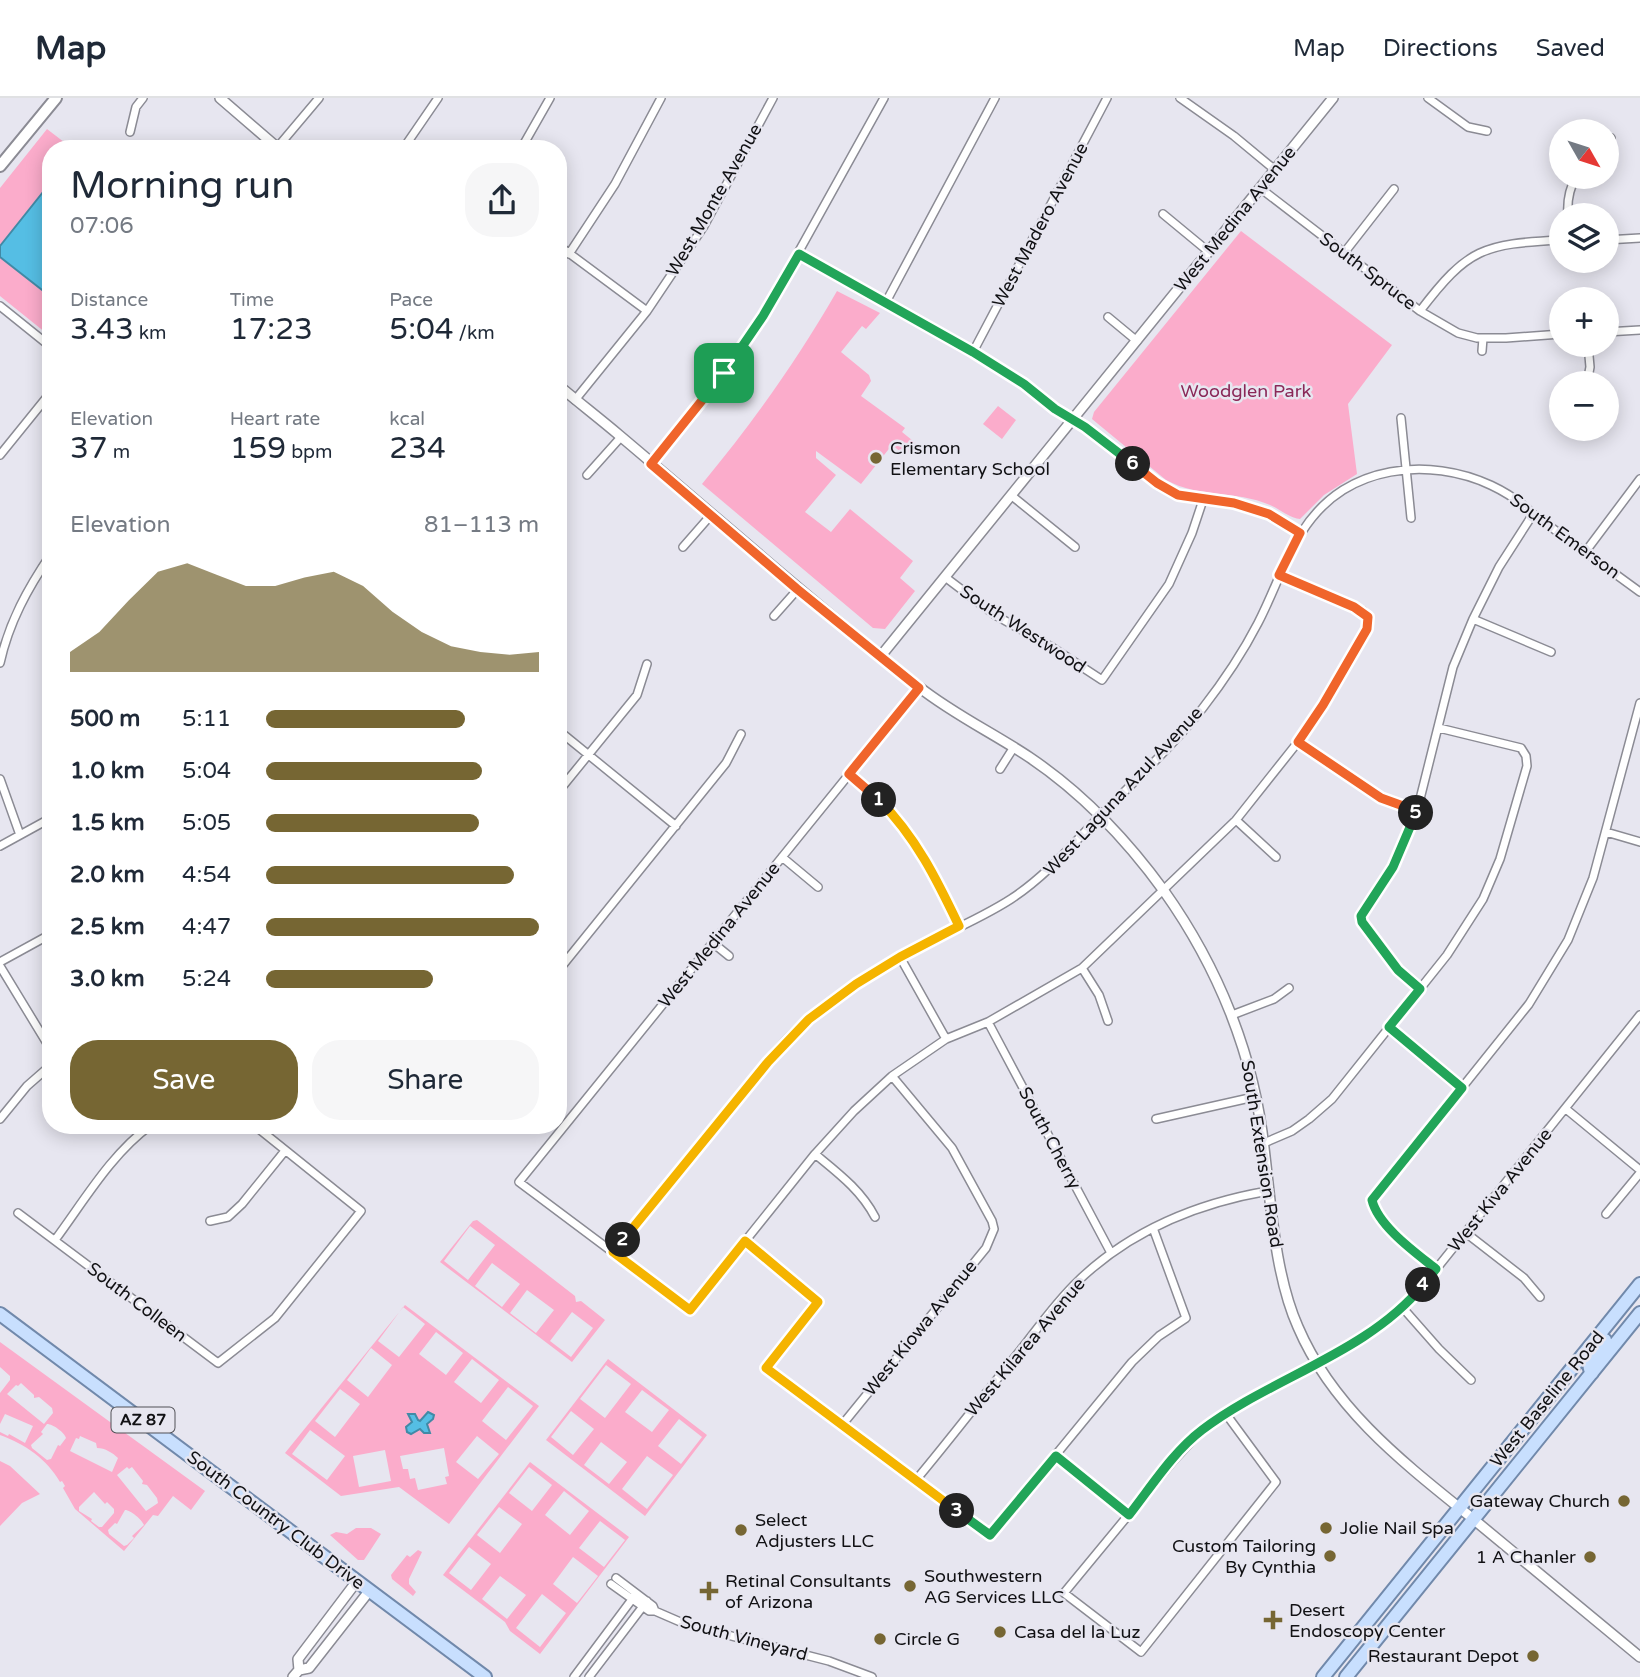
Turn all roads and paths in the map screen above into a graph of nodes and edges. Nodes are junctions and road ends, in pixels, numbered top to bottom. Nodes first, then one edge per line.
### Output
1 (56, 98) edge
2 (144, 98) edge
3 (220, 98) edge
4 (319, 98) edge
5 (438, 98) edge
6 (550, 98) edge
7 (661, 98) edge
8 (773, 98) edge
9 (884, 98) edge
10 (995, 98) edge
11 (1107, 98) edge
12 (1180, 98) edge
13 (1334, 98) edge
14 (1428, 98) edge
15 (1487, 131) dead end
16 (130, 132) dead end
17 (268, 140) edge
18 (284, 140) edge
19 (409, 140) edge
20 (526, 140) edge
21 (0, 166) edge
22 (1275, 170) junction
23 (1260, 188) junction
24 (1394, 189) dead end
25 (1163, 214) dead end
26 (1640, 238) edge
27 (1619, 239) edge
28 (1549, 241) edge
29 (1209, 252) junction
30 (1344, 253) junction
31 (569, 254) joint
32 (799, 254) junction
33 (886, 302) junction
34 (0, 306) edge
35 (647, 311) junction
36 (1420, 311) junction
37 (1108, 317) dead end
38 (1640, 330) edge
39 (1619, 331) edge
40 (1549, 335) edge
41 (1483, 338) junction
42 (42, 340) edge
43 (1137, 341) junction
44 (1482, 351) dead end
45 (973, 352) junction
46 (567, 393) edge
47 (575, 400) junction
48 (42, 403) edge
49 (1401, 418) dead end
50 (1074, 419) junction
51 (621, 437) junction
52 (0, 455) edge
53 (651, 464) junction
54 (1407, 470) junction
55 (587, 475) dead end
56 (1640, 479) edge
57 (1012, 495) junction
58 (1203, 500) junction
59 (1533, 514) junction
60 (711, 515) junction
61 (1411, 518) dead end
62 (1300, 533) junction
63 (683, 547) dead end
64 (1075, 547) dead end
65 (1586, 551) junction
66 (42, 568) edge
67 (1279, 575) junction
68 (945, 576) junction
69 (797, 589) junction
70 (1640, 592) edge
71 (774, 616) dead end
72 (1473, 619) junction
73 (1551, 652) dead end
74 (880, 657) junction
75 (0, 663) edge
76 (647, 664) dead end
77 (919, 688) junction
78 (1640, 703) edge
79 (1439, 728) junction
80 (1636, 730) edge
81 (741, 734) dead end
82 (567, 737) edge
83 (1298, 742) junction
84 (1014, 747) junction
85 (589, 754) junction
86 (1000, 769) dead end
87 (849, 774) junction
88 (0, 779) edge
89 (567, 781) edge
90 (1417, 811) junction
91 (1100, 816) junction
92 (1236, 820) junction
93 (42, 823) edge
94 (676, 825) junction
95 (1606, 832) junction
96 (20, 835) junction
97 (1640, 842) edge
98 (0, 846) edge
99 (782, 857) junction
100 (1276, 857) dead end
101 (818, 887) dead end
102 (1163, 890) junction
103 (959, 926) junction
104 (42, 939) edge
105 (713, 943) junction
106 (729, 956) dead end
107 (900, 957) junction
108 (567, 960) edge
109 (0, 964) edge
110 (1082, 968) junction
111 (1289, 988) dead end
112 (1420, 989) junction
113 (1232, 1015) junction
114 (1640, 1015) edge
115 (1108, 1021) dead end
116 (988, 1022) junction
117 (1389, 1027) junction
118 (42, 1036) edge
119 (946, 1039) junction
120 (42, 1073) edge
121 (892, 1076) junction
122 (1462, 1088) junction
123 (1254, 1097) junction
124 (1566, 1109) junction
125 (0, 1119) edge
126 (1156, 1119) dead end
127 (567, 1123) edge
128 (139, 1134) edge
129 (264, 1134) edge
130 (558, 1134) edge
131 (1264, 1143) junction
132 (284, 1152) junction
133 (815, 1154) junction
134 (1640, 1171) edge
135 (1268, 1191) junction
136 (18, 1213) dead end
137 (1606, 1214) dead end
138 (875, 1217) dead end
139 (210, 1221) dead end
140 (1153, 1228) junction
141 (1466, 1233) junction
142 (55, 1240) junction
143 (745, 1241) junction
144 (613, 1252) junction
145 (1111, 1253) junction
146 (1436, 1269) junction
147 (1640, 1284) edge
148 (1540, 1297) dead end
149 (1625, 1303) junction
150 (1402, 1307) junction
151 (1640, 1313) edge
152 (0, 1314) edge
153 (1317, 1363) junction
154 (1592, 1373) junction
155 (1471, 1380) dead end
156 (1226, 1415) junction
157 (842, 1425) junction
158 (1056, 1456) junction
159 (915, 1480) junction
160 (1459, 1508) junction
161 (1129, 1515) junction
162 (1474, 1520) junction
163 (358, 1581) junction
164 (613, 1581) dead end
165 (370, 1590) junction
166 (634, 1597) junction
167 (645, 1604) junction
168 (1640, 1657) edge
169 (296, 1674) edge
170 (485, 1677) edge
171 (574, 1677) edge
172 (589, 1677) edge
173 (872, 1677) edge
174 (1323, 1677) edge
175 (1346, 1677) edge

1 - 21 main road
2 - 16 street
3 - 17 street
4 - 18 street
5 - 19 street
6 - 20 street
7 - 31 street
8 - 35 street, West Monte Avenue
9 - 32 street
10 - 33 street
11 - 45 street, West Madero Avenue
12 - 22 street
13 - 22 street, West Medina Avenue
14 - 15 street
22 - 23 street, West Medina Avenue
23 - 29 street, West Medina Avenue
23 - 30 street, South Spruce
24 - 30 street
25 - 29 street
26 - 27 street
28 - 36 street
29 - 43 street, West Medina Avenue
30 - 36 street, South Spruce
31 - 35 street
32 - 33 street
32 - 53 street
33 - 45 street
34 - 42 street
35 - 47 street, West Monte Avenue
36 - 41 street, South Spruce
37 - 43 street
38 - 39 street
40 - 41 street, South Spruce
41 - 44 street
43 - 50 street, West Medina Avenue
45 - 50 street
46 - 47 street, South Extension Road
47 - 51 street, South Extension Road
48 - 52 street
49 - 54 street
50 - 57 street, West Medina Avenue
50 - 58 street
51 - 53 street, South Extension Road
51 - 55 street
53 - 60 street, South Extension Road
54 - 59 street, South Emerson
54 - 61 street
54 - 62 street, West Laguna Azul Avenue
56 - 65 street
57 - 64 street
57 - 68 street, West Medina Avenue
58 - 62 street
58 - 68 street, South Westwood
59 - 65 street, South Emerson
59 - 72 street
60 - 63 street
60 - 69 street, South Extension Road
62 - 67 street, West Laguna Azul Avenue
65 - 70 street, South Emerson
66 - 75 street
67 - 83 street
67 - 91 street, West Laguna Azul Avenue
68 - 74 street, West Medina Avenue
69 - 71 street
69 - 74 street, South Extension Road
72 - 73 street
72 - 79 street
74 - 77 street, South Extension Road
76 - 85 street
77 - 84 street, South Extension Road
77 - 87 street, West Medina Avenue
78 - 80 street
79 - 90 street
79 - 112 street
80 - 95 street
81 - 94 street
82 - 85 street
83 - 90 street
83 - 92 street
84 - 86 street
84 - 91 street, South Extension Road
85 - 89 street
85 - 94 street
87 - 99 street, West Medina Avenue
87 - 103 street
88 - 96 street
90 - 112 street
91 - 102 street, South Extension Road
91 - 103 street, West Laguna Azul Avenue
92 - 100 street
92 - 102 street
93 - 96 street
94 - 108 street
95 - 97 street
95 - 122 street
96 - 98 street
99 - 101 street
99 - 105 street, West Medina Avenue
102 - 110 street
102 - 113 street, South Extension Road
103 - 107 street, West Laguna Azul Avenue
104 - 109 street
105 - 106 street
105 - 127 street, West Medina Avenue
107 - 119 street
107 - 144 street, West Laguna Azul Avenue
109 - 118 street
110 - 115 street
110 - 116 street
111 - 113 street
112 - 117 street
113 - 123 street, South Extension Road
114 - 124 street, West Kiva Avenue
116 - 119 street
116 - 145 street, South Cherry
117 - 122 street
117 - 131 street
119 - 121 street
120 - 125 street
121 - 133 street
121 - 157 street, West Kiowa Avenue
122 - 146 street
123 - 126 street
123 - 131 street, South Extension Road
124 - 134 street
124 - 141 street, West Kiva Avenue
128 - 142 street
129 - 132 street
130 - 144 street, West Medina Avenue
131 - 135 street, South Extension Road
132 - 139 street
132 - 142 street, South Colleen
133 - 138 street
133 - 143 street
134 - 137 street
135 - 140 street, West Kilarea Avenue
135 - 153 street, South Extension Road
136 - 142 street, South Colleen
140 - 145 street, West Kilarea Avenue
140 - 158 street
141 - 146 street, West Kiva Avenue
141 - 148 street
143 - 144 street
143 - 157 street
145 - 159 street, West Kilarea Avenue
146 - 150 street, West Kiva Avenue
147 - 149 main road, West Baseline Road
149 - 154 main road
149 - 160 main road, West Baseline Road
150 - 153 street, West Kiva Avenue
150 - 155 street
151 - 154 main road, West Baseline Road
152 - 163 main road, South Country Club Drive / AZ 87
153 - 156 street, West Kiva Avenue
153 - 160 street, South Extension Road
154 - 162 main road, West Baseline Road
156 - 161 street, West Kiva Avenue
156 - 161 street, West Kiva Avenue
157 - 159 street
158 - 159 street
158 - 161 street
160 - 162 street, South Extension Road
160 - 174 main road, West Baseline Road
162 - 168 street, South Extension Road
162 - 175 main road, West Baseline Road
163 - 165 main road, South Country Club Drive / AZ 87
163 - 169 street
164 - 166 street, South Vineyard
165 - 169 street
165 - 170 main road, South Country Club Drive / AZ 87
166 - 167 street, South Vineyard
166 - 171 street
167 - 172 street
167 - 173 street, South Vineyard

